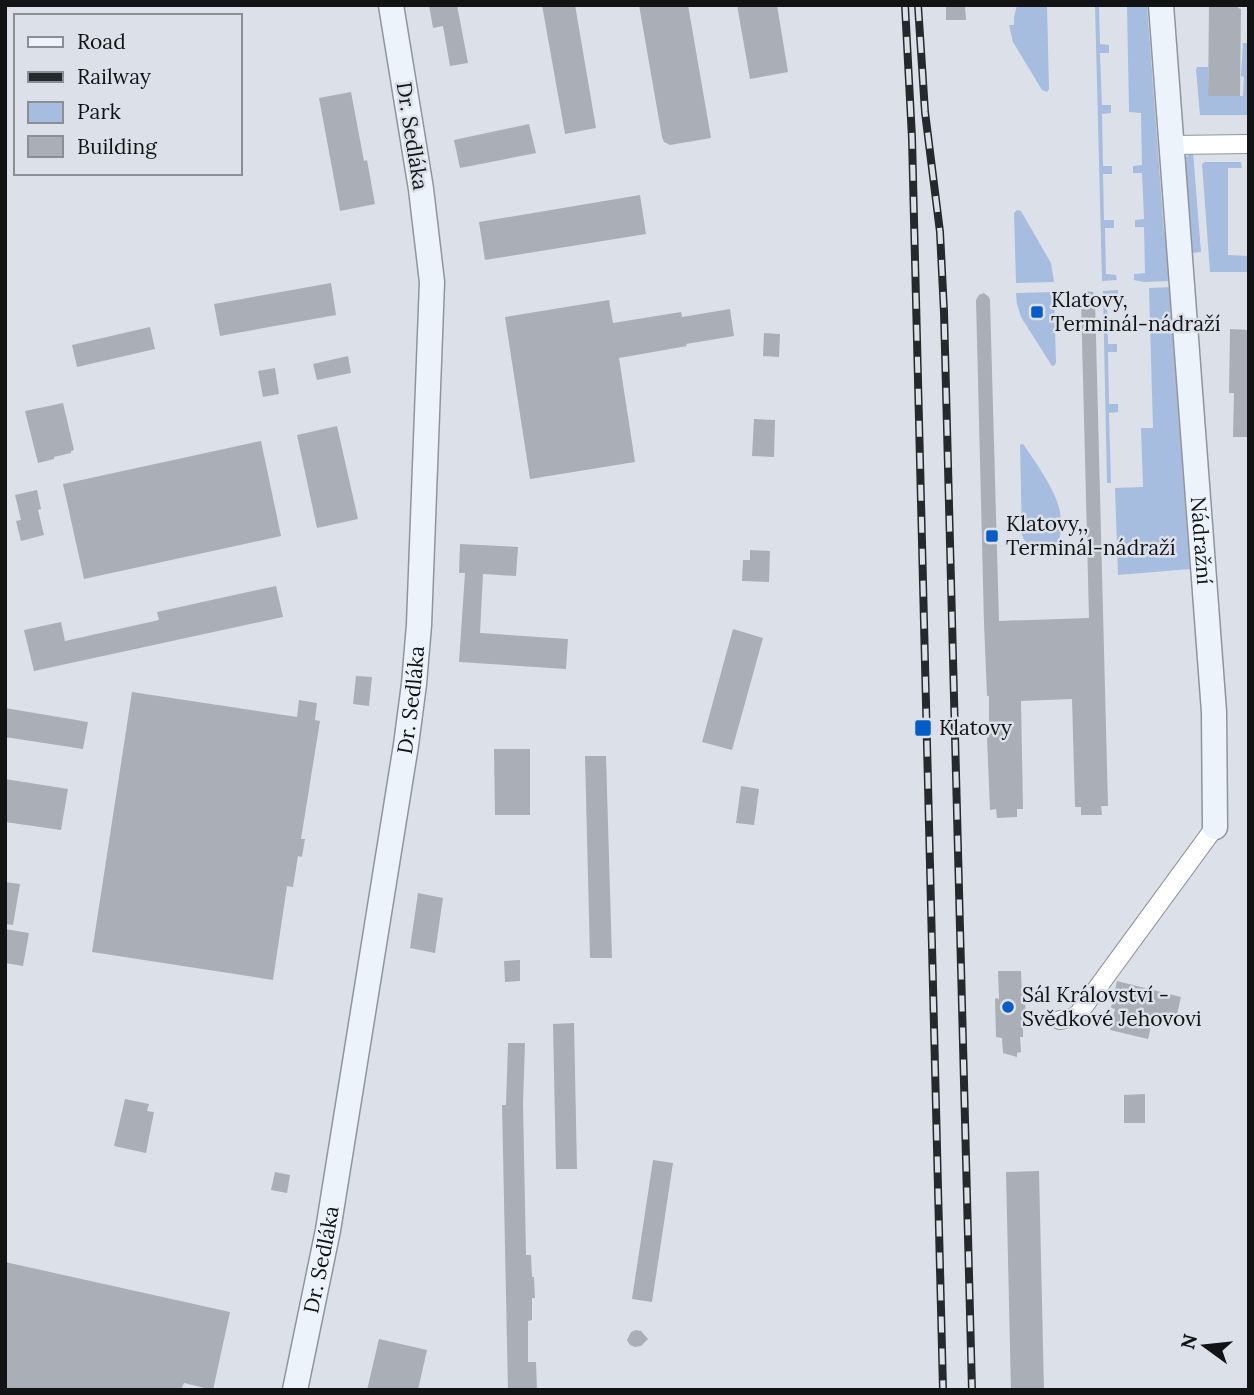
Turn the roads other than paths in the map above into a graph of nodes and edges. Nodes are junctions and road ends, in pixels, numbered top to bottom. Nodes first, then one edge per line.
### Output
1 (391, 5) edge
2 (1161, 5) edge
3 (1249, 144) edge
4 (1173, 145) junction
5 (1215, 827) joint
6 (1060, 1020) dead end
7 (295, 1390) edge

1 - 7 street, Dr. Sedláka
2 - 4 street, Nádražní
3 - 4 street
4 - 5 street, Nádražní
5 - 6 street, Nádražní

